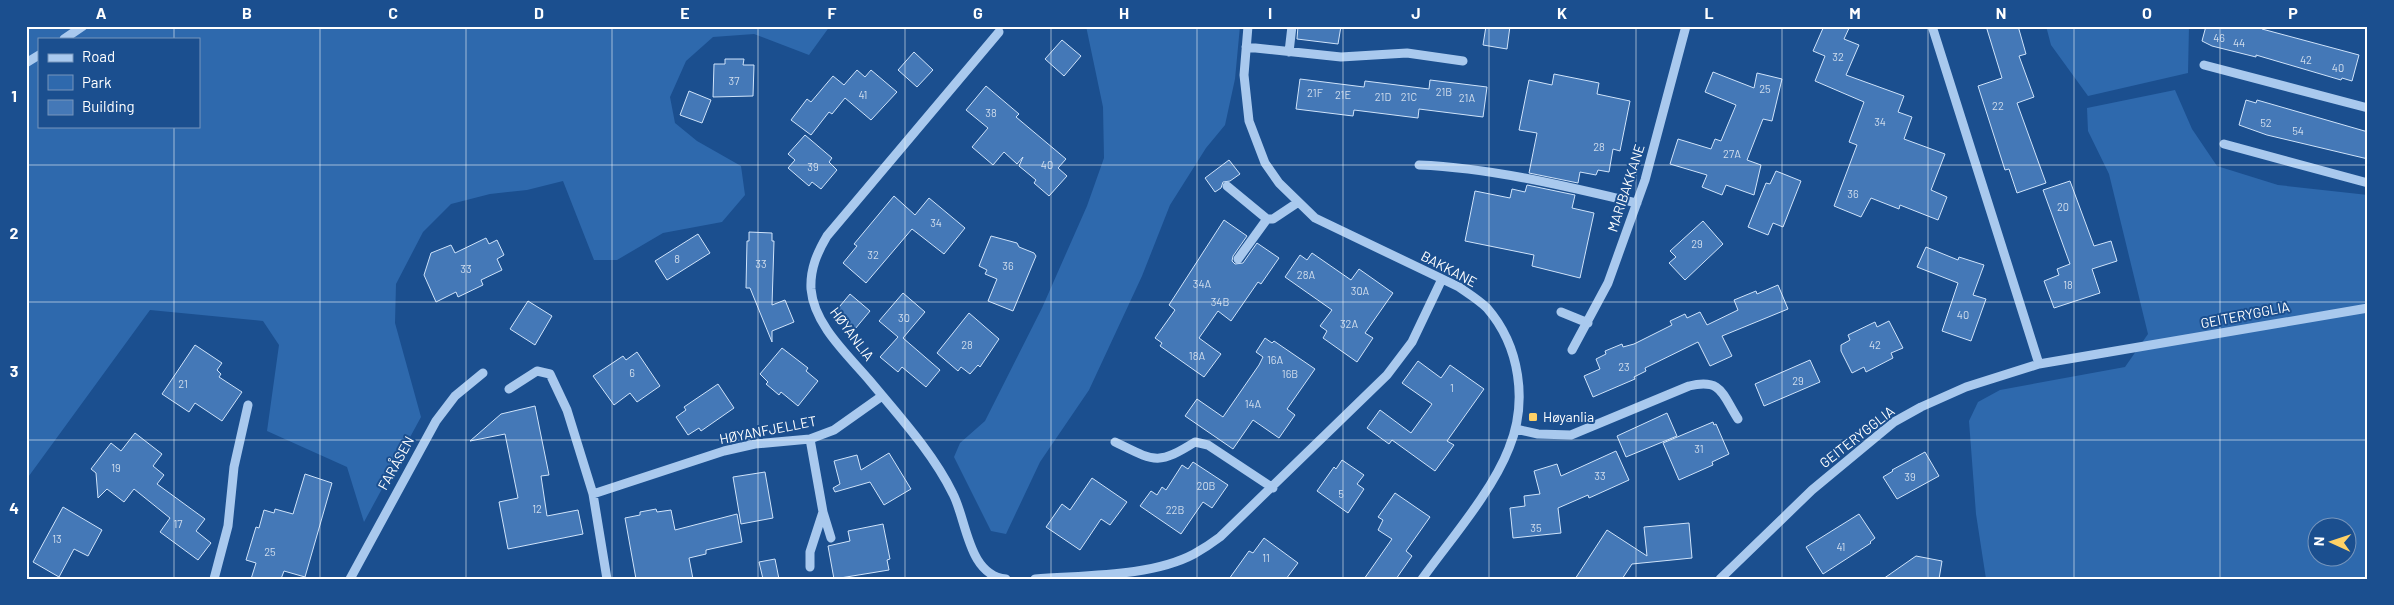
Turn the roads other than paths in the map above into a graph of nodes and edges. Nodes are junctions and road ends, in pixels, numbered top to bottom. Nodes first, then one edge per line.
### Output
1 (83, 26) edge
2 (1248, 26) edge
3 (1292, 26) edge
4 (1686, 26) edge
5 (1932, 26) edge
6 (998, 32) dead end
7 (65, 38) edge
8 (1246, 48) junction
9 (1289, 52) junction
10 (38, 56) edge
11 (1463, 62) dead end
12 (26, 63) edge
13 (2204, 65) dead end
14 (2368, 108) edge
15 (2224, 144) dead end
16 (1418, 164) dead end
17 (2368, 182) edge
18 (1227, 186) dead end
19 (1297, 203) junction
20 (1637, 203) junction
21 (1267, 219) junction
22 (1238, 259) dead end
23 (1442, 279) junction
24 (2368, 308) edge
25 (1561, 312) dead end
26 (1588, 323) junction
27 (1572, 350) dead end
28 (2039, 364) junction
29 (483, 374) dead end
30 (509, 390) dead end
31 (882, 396) junction
32 (248, 405) dead end
33 (1738, 419) dead end
34 (1516, 429) junction
35 (810, 439) junction
36 (1115, 442) dead end
37 (1273, 488) junction
38 (593, 494) junction
39 (823, 512) junction
40 (831, 538) dead end
41 (810, 567) dead end
42 (988, 576) edge
43 (214, 579) edge
44 (350, 579) edge
45 (607, 579) edge
46 (1006, 579) edge
47 (1035, 579) edge
48 (1422, 579) edge
49 (1720, 579) edge

1 - 7 street
2 - 8 street, BAKKANE
3 - 9 street
4 - 20 street, MARIBAKKANE
5 - 28 street
6 - 31 street, HØYANLIA
8 - 9 street
8 - 19 street, BAKKANE
9 - 11 street
10 - 12 street
13 - 14 street
15 - 17 street
16 - 20 street
18 - 21 street
19 - 21 street
19 - 23 street, BAKKANE
20 - 26 street, MARIBAKKANE
21 - 22 street
23 - 34 street, BAKKANE
23 - 37 street
24 - 28 street, GEITERYGGLIA
25 - 26 street
26 - 27 street, MARIBAKKANE
28 - 49 street, GEITERYGGLIA
29 - 44 street, FARÅSEN
30 - 38 street
31 - 35 street, HØYANFJELLET
31 - 42 street, HØYANLIA
32 - 43 street
33 - 34 street
34 - 48 street, BAKKANE
35 - 38 street, HØYANFJELLET
35 - 39 street
36 - 37 street
37 - 47 street
38 - 45 street
39 - 40 street
39 - 41 street
42 - 46 street, HØYANLIA

